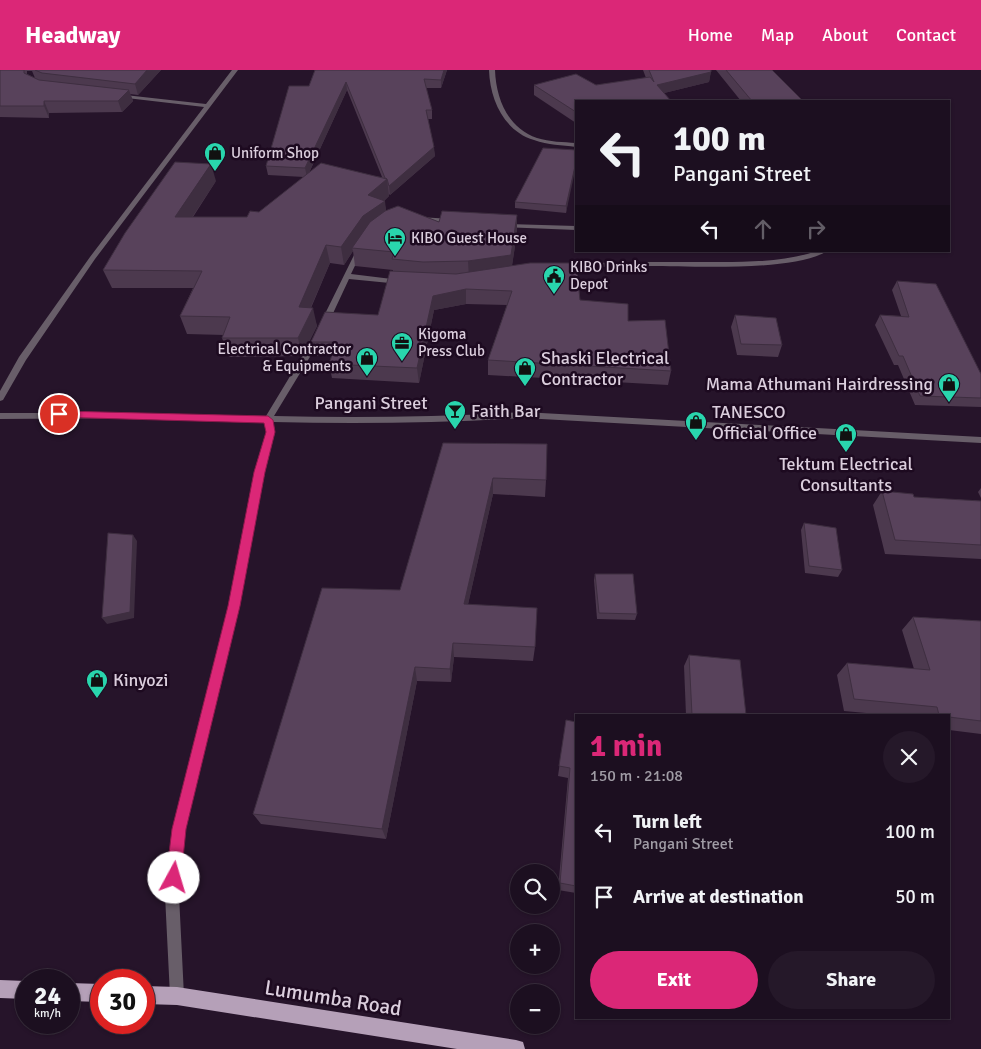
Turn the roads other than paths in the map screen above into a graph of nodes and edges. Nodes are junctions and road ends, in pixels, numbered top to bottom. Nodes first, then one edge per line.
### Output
1 (235, 70) edge
2 (492, 70) edge
3 (112, 94) edge
4 (209, 106) junction
5 (575, 145) edge
6 (407, 218) edge
7 (457, 222) edge
8 (494, 225) edge
9 (575, 228) edge
10 (363, 244) edge
11 (822, 252) edge
12 (559, 268) edge
13 (346, 276) junction
14 (407, 282) edge
15 (0, 398) edge
16 (0, 416) edge
17 (268, 420) junction
18 (981, 440) edge
19 (0, 989) edge
20 (15, 990) edge
21 (155, 995) edge
22 (177, 996) junction
23 (516, 1049) edge

1 - 4 street
2 - 5 street
3 - 4 street
4 - 15 street
6 - 7 street
8 - 9 street
10 - 13 street
11 - 12 street
13 - 14 street
13 - 17 street
16 - 17 street, Pangani Street
17 - 18 street, Pangani Street
17 - 22 street
19 - 20 main road
21 - 22 main road, Lumumba Road
22 - 23 main road, Lumumba Road

